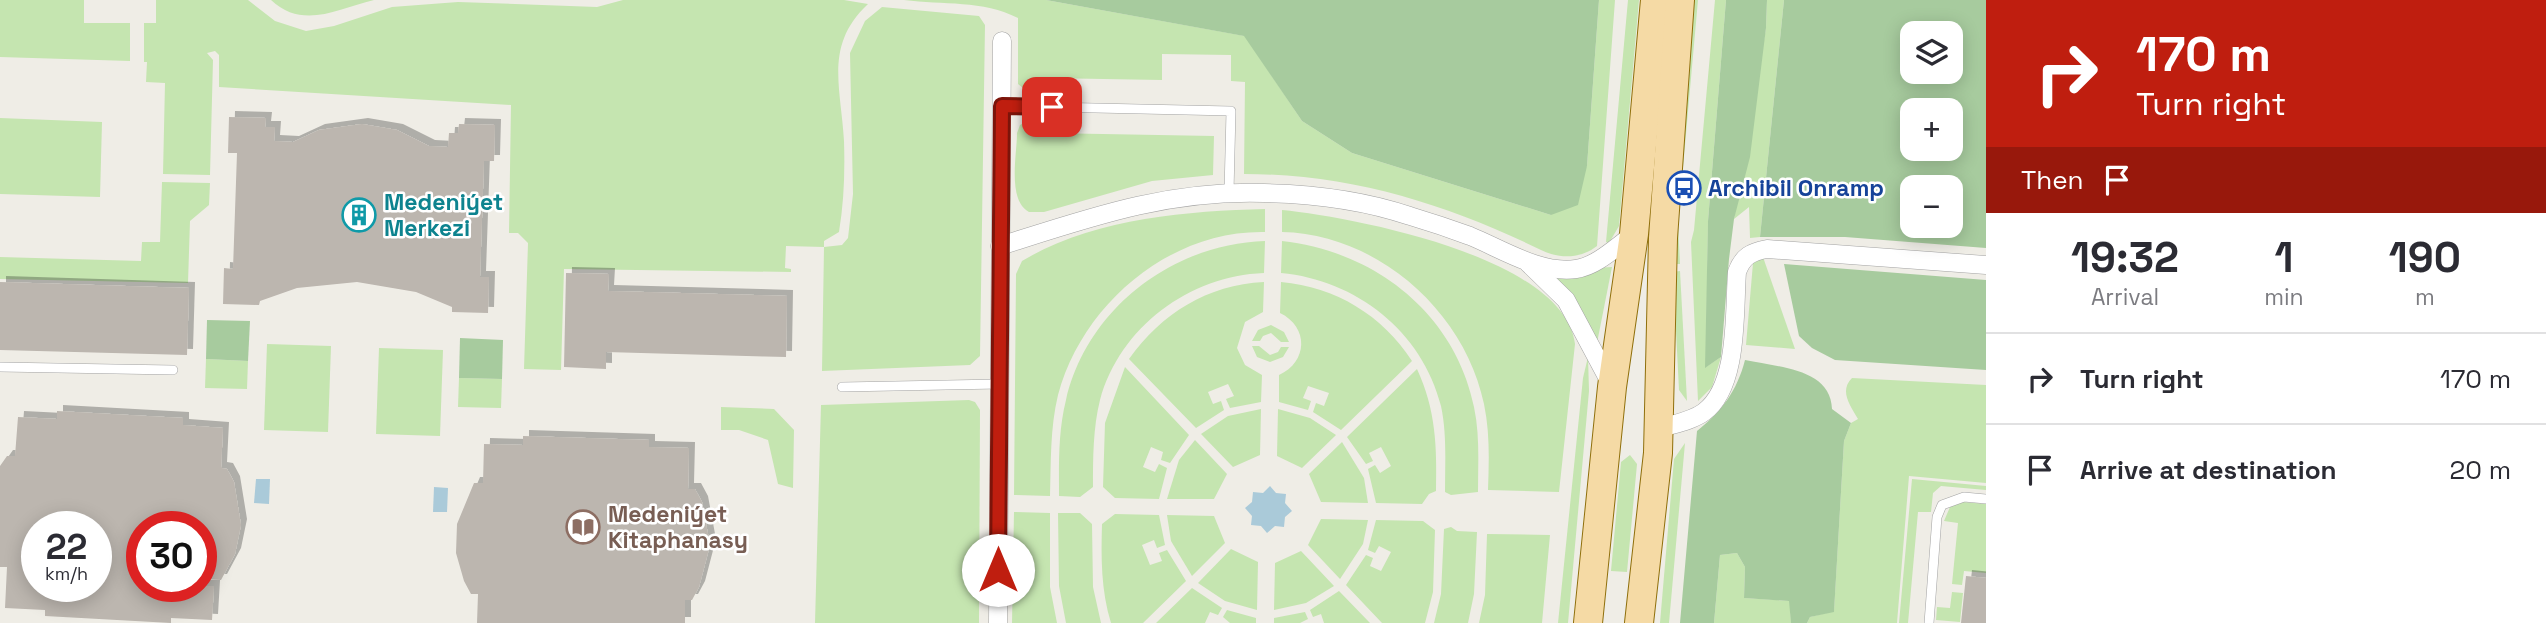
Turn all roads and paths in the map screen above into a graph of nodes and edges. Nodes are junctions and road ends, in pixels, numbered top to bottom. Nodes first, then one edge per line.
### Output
1 (1655, 0) edge
2 (1680, 0) edge
3 (1002, 40) dead end
4 (1002, 106) junction
5 (1229, 192) junction
6 (1634, 234) junction
7 (1000, 246) junction
8 (1523, 259) junction
9 (1986, 265) edge
10 (0, 368) edge
11 (173, 370) dead end
12 (999, 384) junction
13 (842, 387) dead end
14 (1612, 387) junction
15 (1658, 429) junction
16 (1986, 499) edge
17 (1647, 564) junction
18 (998, 623) edge
19 (1588, 623) edge
20 (1639, 623) edge
21 (1648, 623) edge
22 (1928, 623) edge

1 - 6 main road
2 - 15 main road
3 - 4 street
4 - 5 lane
4 - 7 street
5 - 7 street
5 - 8 street
6 - 8 street
6 - 14 main road
7 - 12 street
8 - 14 street
9 - 15 street
10 - 11 lane
12 - 13 lane
12 - 18 street
14 - 19 main road
15 - 17 main road
16 - 22 lane
17 - 20 main road
17 - 21 main road

